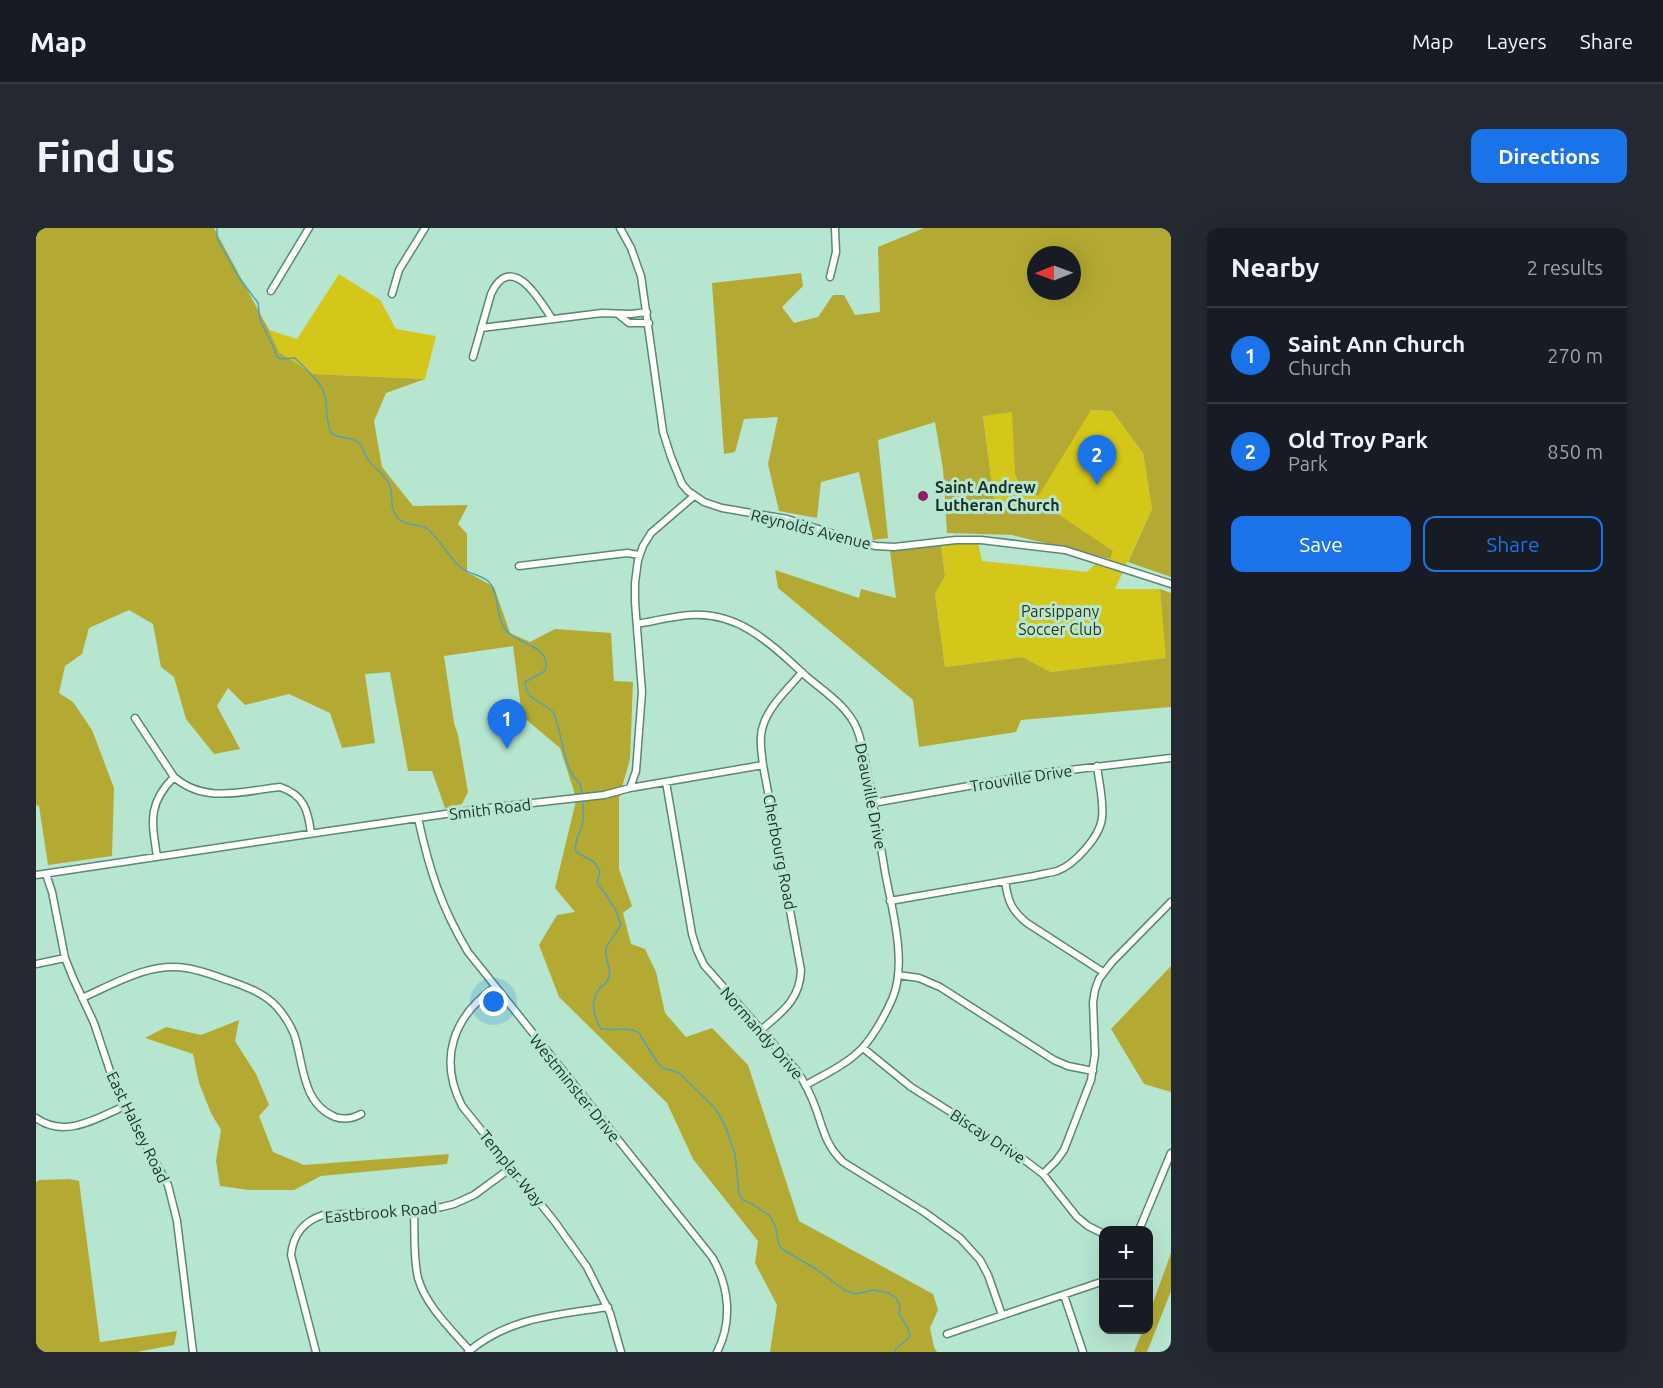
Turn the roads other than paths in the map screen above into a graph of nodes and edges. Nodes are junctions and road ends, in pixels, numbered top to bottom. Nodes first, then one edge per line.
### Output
1 (309, 228) edge
2 (425, 228) edge
3 (620, 228) edge
4 (835, 228) edge
5 (830, 277) dead end
6 (271, 291) dead end
7 (392, 294) dead end
8 (647, 312) junction
9 (618, 314) junction
10 (552, 319) junction
11 (649, 322) junction
12 (481, 328) junction
13 (473, 357) dead end
14 (694, 496) junction
15 (639, 555) junction
16 (519, 566) dead end
17 (1171, 584) edge
18 (637, 624) junction
19 (802, 672) junction
20 (135, 718) dead end
21 (1171, 759) edge
22 (763, 765) junction
23 (1097, 766) junction
24 (174, 777) junction
25 (666, 783) junction
26 (630, 788) junction
27 (873, 804) junction
28 (418, 818) junction
29 (311, 833) junction
30 (157, 857) junction
31 (46, 874) junction
32 (36, 875) edge
33 (1005, 881) junction
34 (890, 901) junction
35 (1171, 902) edge
36 (65, 958) junction
37 (36, 964) edge
38 (1103, 972) junction
39 (898, 975) junction
40 (495, 987) junction
41 (82, 998) junction
42 (761, 1029) junction
43 (863, 1048) junction
44 (1093, 1071) junction
45 (806, 1085) junction
46 (125, 1106) junction
47 (361, 1114) dead end
48 (36, 1118) edge
49 (1171, 1153) edge
50 (511, 1167) junction
51 (1043, 1174) junction
52 (414, 1211) junction
53 (1141, 1226) edge
54 (1099, 1232) edge
55 (1099, 1283) edge
56 (1064, 1295) junction
57 (608, 1307) junction
58 (1002, 1316) junction
59 (947, 1334) dead end
60 (469, 1351) edge
61 (193, 1352) edge
62 (316, 1352) edge
63 (621, 1352) edge
64 (717, 1352) edge
65 (1083, 1352) edge

1 - 6 street
2 - 7 street
3 - 8 street
4 - 5 street
8 - 9 street
8 - 11 street
9 - 10 street
9 - 11 street
10 - 12 street
10 - 12 street
11 - 14 street
12 - 13 street
14 - 15 street
14 - 17 street, Reynolds Avenue
15 - 16 street
15 - 18 street
18 - 19 street, Deauville Drive
18 - 26 street
19 - 22 street, Cherbourg Road
19 - 27 street, Deauville Drive
20 - 24 street
21 - 23 street, Trouville Drive
22 - 25 street, Smith Road
22 - 42 street, Cherbourg Road
23 - 27 street, Trouville Drive
23 - 33 street
24 - 29 street
24 - 30 street
25 - 26 street, Smith Road
25 - 42 street, Normandy Drive
26 - 28 street, Smith Road
27 - 34 street, Deauville Drive
28 - 29 street, Smith Road
28 - 40 street, Westminster Drive
29 - 30 street, Smith Road
30 - 31 street, Smith Road
31 - 32 street, Smith Road
31 - 36 street, East Halsey Road
33 - 34 street
33 - 38 street
34 - 39 street, Deauville Drive
35 - 38 street
36 - 37 street
36 - 41 street, East Halsey Road
38 - 44 street
39 - 43 street, Deauville Drive
39 - 44 street
40 - 50 street, Templar Way
40 - 64 street, Westminster Drive
41 - 46 street, East Halsey Road
41 - 47 street
42 - 45 street, Normandy Drive
43 - 45 street, Deauville Drive
43 - 51 street, Biscay Drive
44 - 51 street
45 - 58 street, Normandy Drive
46 - 48 street
46 - 61 street, East Halsey Road
49 - 53 street
50 - 52 street, Eastbrook Road
50 - 57 street, Templar Way
51 - 54 street, Biscay Drive
52 - 60 street
52 - 62 street, Eastbrook Road
55 - 56 street
56 - 58 street
56 - 65 street
57 - 60 street
57 - 63 street, Templar Way
58 - 59 street

